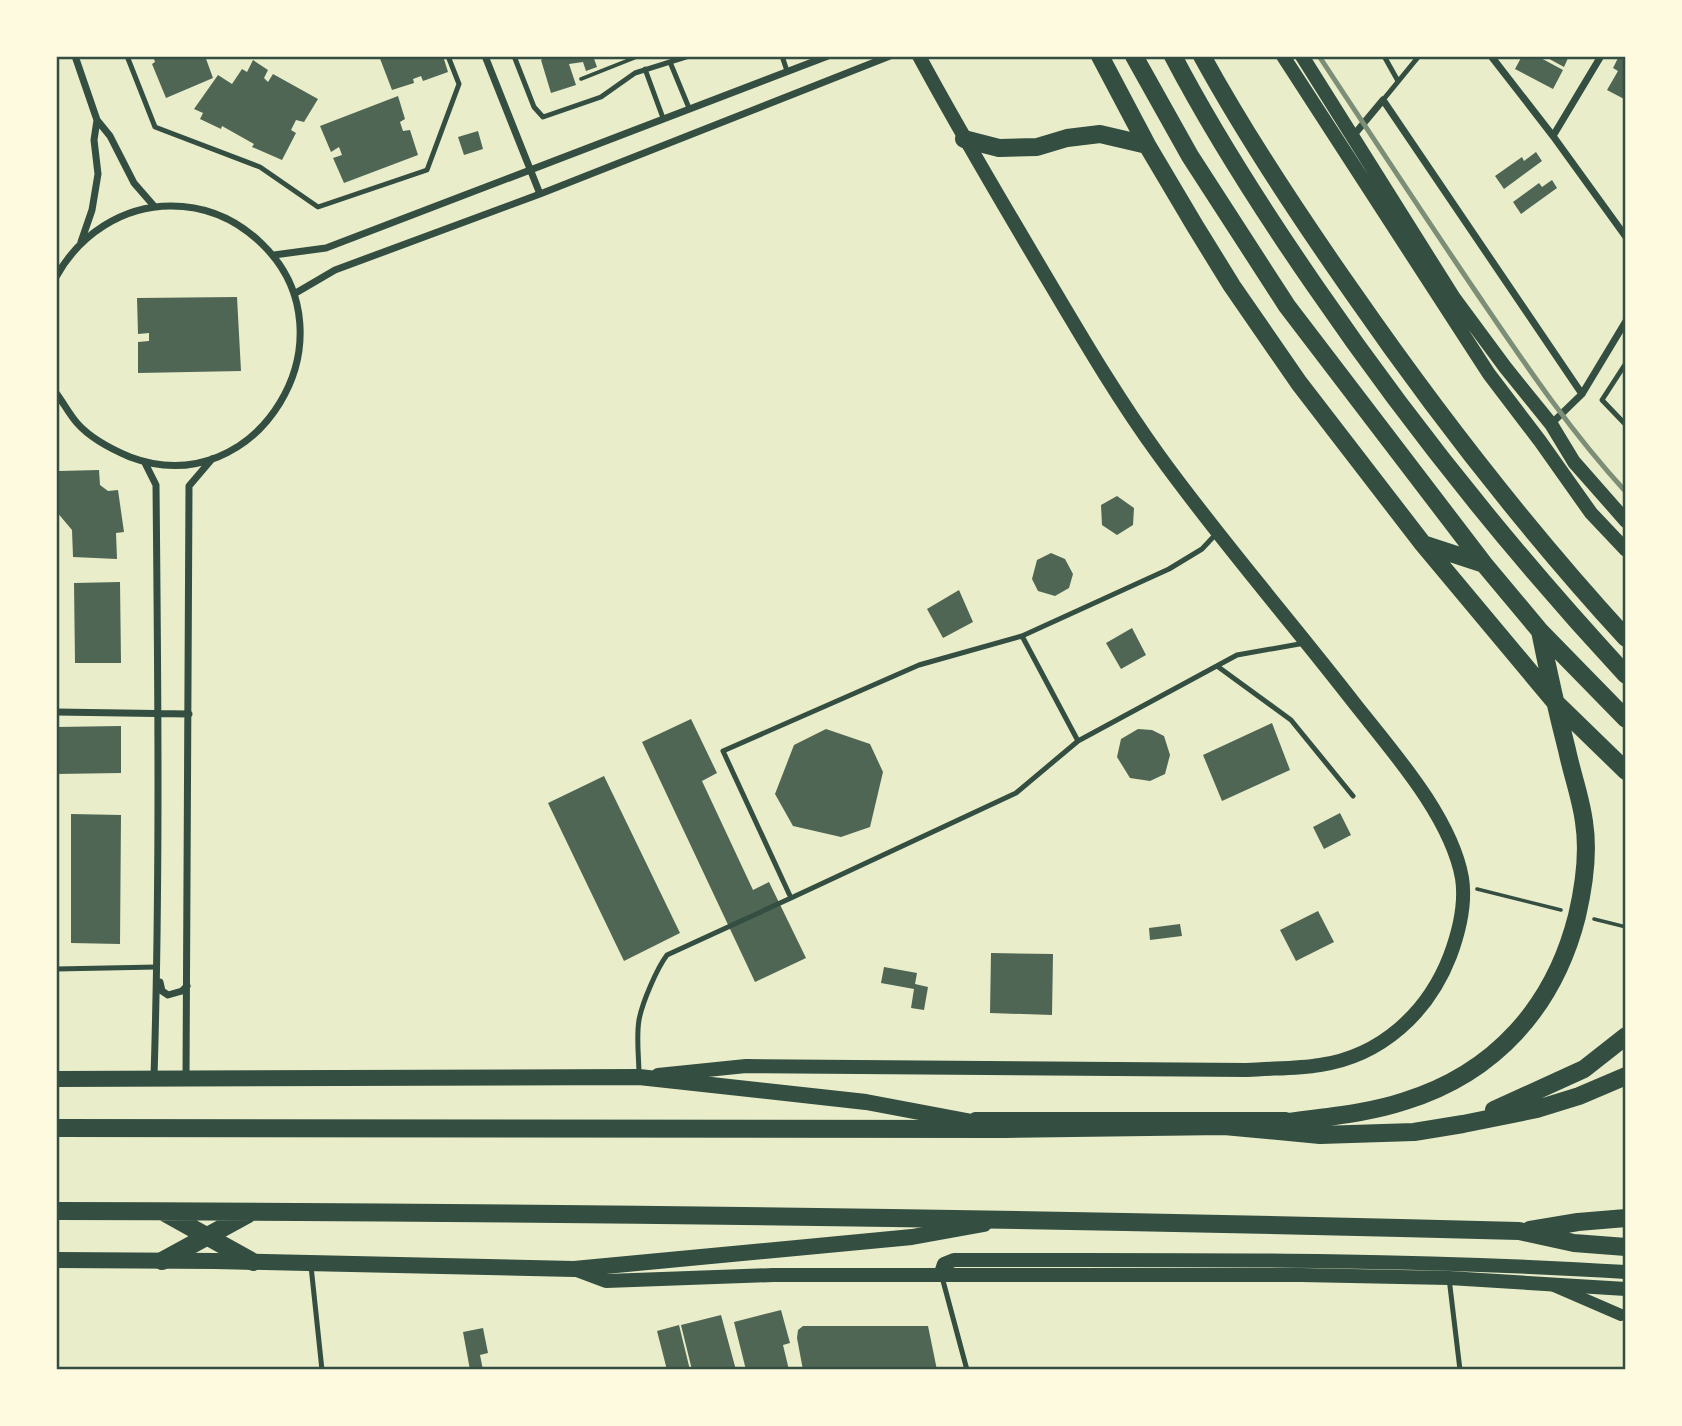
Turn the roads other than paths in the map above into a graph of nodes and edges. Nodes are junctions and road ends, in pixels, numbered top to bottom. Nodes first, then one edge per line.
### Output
1 (75, 56) edge
2 (127, 56) edge
3 (448, 56) edge
4 (485, 56) edge
5 (514, 56) edge
6 (689, 56) edge
7 (782, 56) edge
8 (828, 56) edge
9 (890, 56) edge
10 (919, 56) edge
11 (1100, 56) edge
12 (1134, 56) edge
13 (1173, 56) edge
14 (1202, 56) edge
15 (1283, 56) edge
16 (1302, 56) edge
17 (1384, 56) edge
18 (1419, 56) edge
19 (1490, 56) edge
20 (1601, 56) edge
21 (670, 62) junction
22 (645, 69) junction
23 (787, 71) junction
24 (1398, 81) junction
25 (1383, 100) junction
26 (689, 108) junction
27 (663, 118) junction
28 (97, 120) junction
29 (1353, 136) junction
30 (1553, 136) junction
31 (964, 139) junction
32 (1147, 145) junction
33 (1341, 145) junction
34 (532, 171) junction
35 (540, 194) junction
36 (154, 206) junction
37 (1626, 237) edge
38 (81, 242) junction
39 (274, 256) junction
40 (56, 276) edge
41 (294, 294) junction
42 (1626, 321) edge
43 (1626, 363) edge
44 (56, 393) edge
45 (1582, 394) junction
46 (1551, 424) junction
47 (1626, 425) edge
48 (1540, 441) junction
49 (212, 459) junction
50 (145, 463) junction
51 (1626, 521) edge
52 (1218, 532) junction
53 (1423, 544) junction
54 (1626, 550) edge
55 (1484, 564) junction
56 (1618, 625) edge
57 (1540, 631) junction
58 (1022, 636) junction
59 (1626, 638) edge
60 (1308, 643) junction
61 (1217, 666) junction
62 (1626, 675) edge
63 (1555, 702) junction
64 (56, 712) edge
65 (158, 712) junction
66 (189, 714) junction
67 (1626, 719) edge
68 (1078, 741) junction
69 (1626, 771) edge
70 (1353, 796) dead end
71 (791, 898) junction
72 (157, 967) junction
73 (56, 969) edge
74 (187, 986) junction
75 (1626, 1037) edge
76 (1626, 1076) edge
77 (154, 1077) junction
78 (186, 1077) junction
79 (639, 1077) junction
80 (56, 1079) edge
81 (958, 1118) junction
82 (1314, 1118) junction
83 (1462, 1124) junction
84 (56, 1128) edge
85 (1251, 1128) junction
86 (1004, 1129) junction
87 (56, 1211) edge
88 (162, 1212) junction
89 (252, 1212) junction
90 (1626, 1218) edge
91 (1003, 1219) junction
92 (1520, 1231) junction
93 (207, 1236) junction
94 (1626, 1247) edge
95 (56, 1260) edge
96 (162, 1261) junction
97 (253, 1262) junction
98 (311, 1263) junction
99 (574, 1269) junction
100 (1605, 1270) junction
101 (1626, 1272) edge
102 (941, 1273) junction
103 (1449, 1278) junction
104 (1550, 1285) junction
105 (1604, 1288) junction
106 (1626, 1289) edge
107 (1623, 1316) edge
108 (322, 1370) edge
109 (967, 1370) edge
110 (1460, 1370) edge

1 - 28 street
2 - 3 lane
4 - 34 street
5 - 22 lane
6 - 21 lane
7 - 23 lane
8 - 23 street
9 - 35 street
10 - 31 main road
11 - 32 highway
12 - 55 highway
13 - 62 highway
14 - 56 highway
15 - 33 main road
16 - 29 main road
17 - 24 lane
18 - 24 lane
19 - 30 street
20 - 30 street
21 - 22 lane
21 - 26 lane
22 - 27 lane
23 - 26 street
24 - 25 lane
25 - 29 street
25 - 45 street
26 - 27 street
27 - 34 street
28 - 36 street
28 - 38 street
29 - 33 street
29 - 46 main road
30 - 37 street
31 - 32 highway
31 - 52 main road
32 - 53 highway
33 - 48 main road
34 - 35 street
34 - 39 street
35 - 41 street
36 - 38 street
36 - 39 street
38 - 40 street
39 - 41 street
41 - 49 street
42 - 45 street
43 - 47 lane
44 - 50 street
45 - 46 street
46 - 48 main road
46 - 51 main road
48 - 54 main road
49 - 50 street
49 - 66 street
50 - 65 street
52 - 58 lane
52 - 60 main road
53 - 55 highway
53 - 63 highway
55 - 57 highway
56 - 59 highway
57 - 63 highway
57 - 67 highway
58 - 68 lane
58 - 71 lane
60 - 61 lane
60 - 79 main road
61 - 68 lane
61 - 70 lane
63 - 69 highway
63 - 82 highway
64 - 65 street
65 - 66 street
65 - 72 street
66 - 74 street
68 - 71 lane
71 - 79 lane
72 - 73 lane
72 - 74 street
72 - 77 street
74 - 78 street
75 - 83 highway
76 - 83 highway
77 - 78 main road
77 - 80 main road
78 - 79 main road
79 - 81 main road
81 - 82 street
81 - 86 main road
82 - 85 highway
83 - 85 highway
84 - 86 highway
85 - 86 highway
87 - 88 highway
88 - 89 highway
88 - 93 highway
89 - 91 highway
89 - 93 highway
90 - 92 highway
91 - 92 highway
91 - 99 main road
92 - 94 highway
93 - 96 highway
93 - 97 highway
95 - 96 main road
96 - 97 main road
97 - 98 main road
98 - 99 main road
98 - 108 lane
99 - 102 main road
100 - 101 main road
100 - 102 main road
100 - 105 main road
102 - 103 main road
102 - 109 lane
103 - 104 main road
103 - 110 lane
104 - 105 main road
104 - 107 street
105 - 106 main road
105 - 107 street

